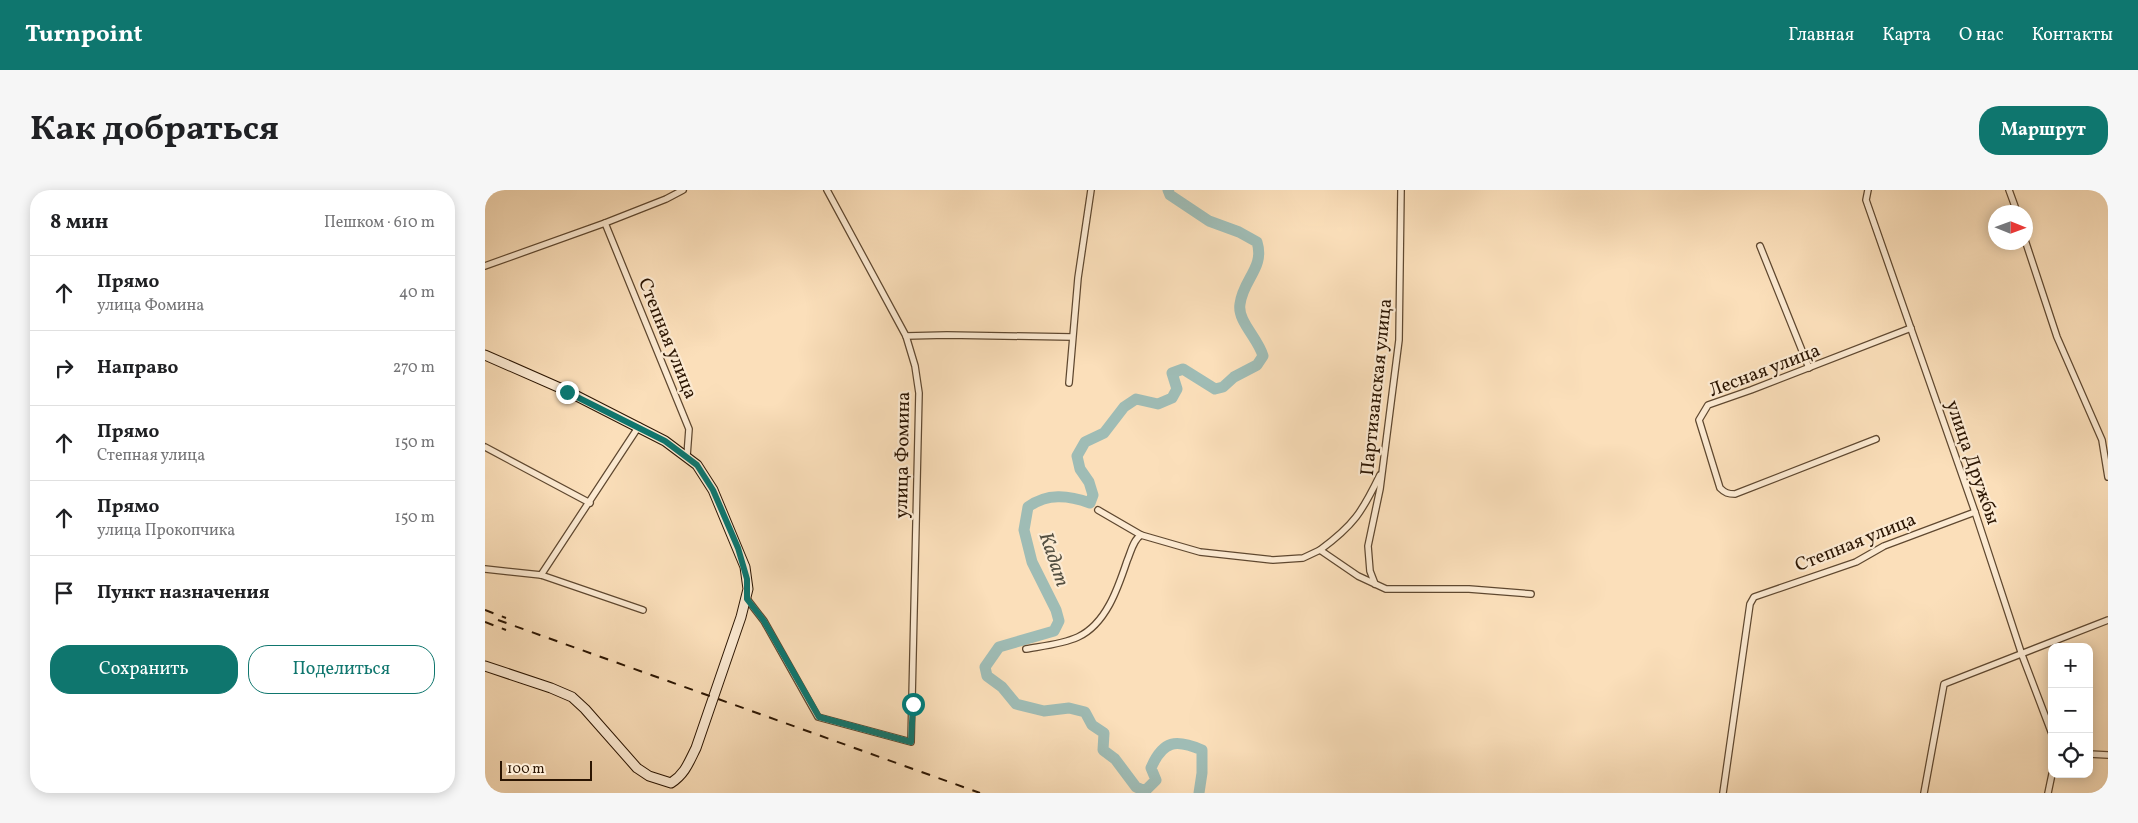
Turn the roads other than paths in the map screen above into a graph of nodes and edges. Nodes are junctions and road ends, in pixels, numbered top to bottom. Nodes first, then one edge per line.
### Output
1 (683, 190) edge
2 (827, 190) edge
3 (1091, 190) edge
4 (1401, 190) edge
5 (1868, 190) edge
6 (2009, 190) edge
7 (2014, 205) edge
8 (605, 223) junction
9 (1761, 246) dead end
10 (2028, 250) edge
11 (485, 266) edge
12 (1911, 328) junction
13 (906, 336) junction
14 (1072, 337) junction
15 (485, 355) edge
16 (1809, 368) junction
17 (1069, 384) dead end
18 (639, 426) junction
19 (1876, 439) dead end
20 (2105, 439) edge
21 (485, 447) edge
22 (687, 456) junction
23 (1381, 473) junction
24 (2108, 477) edge
25 (590, 503) junction
26 (1098, 510) dead end
27 (1975, 512) junction
28 (1141, 535) junction
29 (1320, 550) junction
30 (485, 569) edge
31 (541, 575) junction
32 (1375, 584) junction
33 (1531, 594) dead end
34 (747, 599) junction
35 (643, 610) dead end
36 (2108, 620) edge
37 (1026, 649) dead end
38 (2021, 655) junction
39 (485, 666) edge
40 (2052, 733) edge
41 (2093, 754) edge
42 (2108, 755) edge
43 (2051, 778) edge
44 (1723, 793) edge
45 (1924, 793) edge
46 (2047, 793) edge

1 - 8 street
2 - 13 street, улица Фомина
3 - 14 street
4 - 23 street, Партизанская улица
5 - 12 street, улица Дружбы
6 - 7 street
8 - 11 street
8 - 22 street, Степная улица
9 - 16 street
10 - 20 street
12 - 16 street, Лесная улица
12 - 27 street, улица Дружбы
13 - 14 street
13 - 34 street, улица Фомина
14 - 17 street
15 - 18 street
16 - 19 street, Лесная улица
18 - 22 street
18 - 25 street
20 - 24 street
21 - 25 street
22 - 34 street
23 - 29 street
23 - 32 street, Партизанская улица
25 - 31 street
26 - 28 street
27 - 38 street, улица Дружбы
27 - 44 street, Степная улица
28 - 29 street
28 - 37 street
29 - 32 street
30 - 31 street
31 - 35 street
32 - 33 street
34 - 39 street
36 - 38 street
38 - 40 street, улица Дружбы
38 - 45 street
41 - 42 street
43 - 46 street

